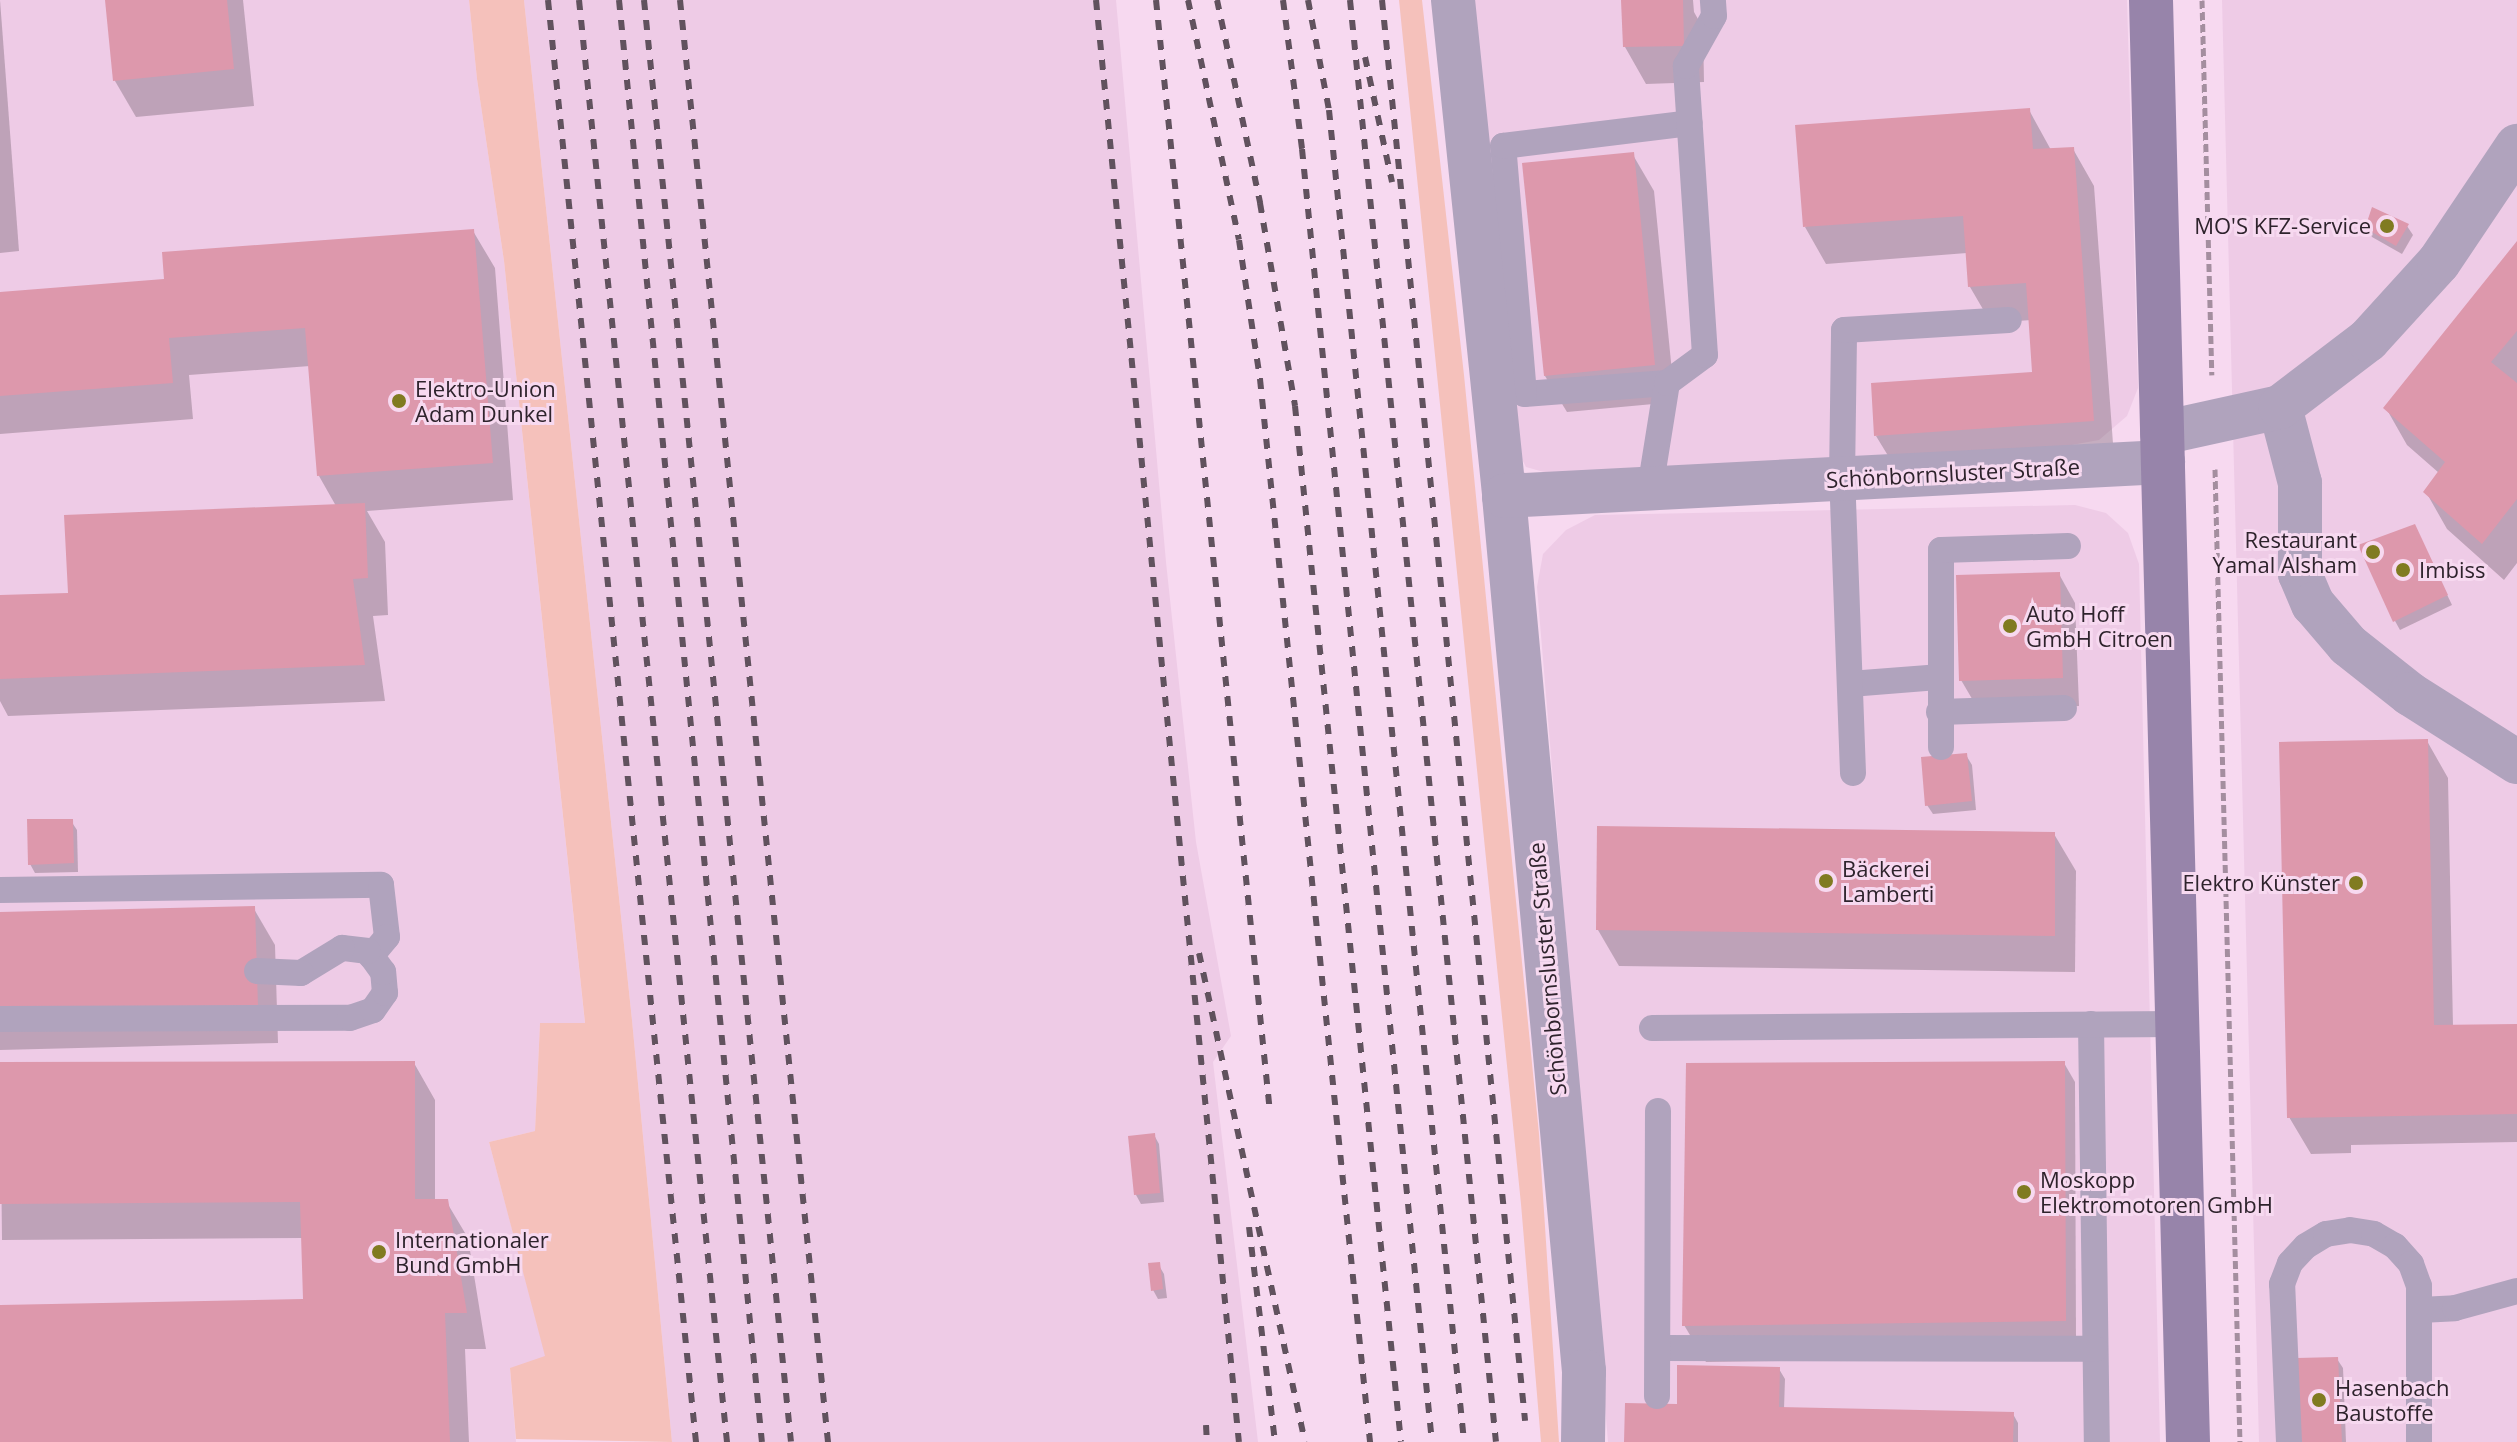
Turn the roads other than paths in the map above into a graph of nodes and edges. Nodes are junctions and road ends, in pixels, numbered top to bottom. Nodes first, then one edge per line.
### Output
1 (1453, 0) edge
2 (1713, 0) edge
3 (2151, 0) edge
4 (1690, 123) junction
5 (2517, 146) edge
6 (2009, 320) dead end
7 (1667, 383) junction
8 (2280, 407) junction
9 (2163, 448) junction
10 (1842, 479) junction
11 (1650, 489) junction
12 (1504, 496) junction
13 (2068, 546) dead end
14 (1938, 677) junction
15 (1850, 684) junction
16 (2064, 708) dead end
17 (1939, 712) junction
18 (1941, 747) dead end
19 (2517, 762) edge
20 (1853, 773) dead end
21 (0, 890) edge
22 (371, 956) junction
23 (257, 971) dead end
24 (0, 1019) edge
25 (2091, 1024) junction
26 (2177, 1024) junction
27 (1652, 1028) dead end
28 (1658, 1111) dead end
29 (2517, 1291) edge
30 (2420, 1310) junction
31 (1659, 1348) junction
32 (2095, 1349) junction
33 (1657, 1396) dead end
34 (1583, 1442) edge
35 (2097, 1442) edge
36 (2188, 1442) edge
37 (2289, 1442) edge
38 (2419, 1442) edge

1 - 12 street, Schönbornsluster Straße
2 - 4 lane
3 - 9 street
4 - 7 lane
4 - 7 lane
5 - 8 street
6 - 10 lane
7 - 11 lane
8 - 9 street, Schönbornsluster Straße
8 - 19 street
9 - 10 street, Schönbornsluster Straße
9 - 26 street
10 - 11 street, Schönbornsluster Straße
10 - 15 lane
11 - 12 street, Schönbornsluster Straße
12 - 34 street, Schönbornsluster Straße
13 - 14 lane
14 - 15 lane
14 - 17 lane
15 - 20 lane
16 - 17 lane
17 - 18 lane
21 - 22 lane
22 - 23 lane
22 - 24 lane
25 - 26 lane
25 - 27 lane
25 - 32 lane
26 - 36 street
28 - 31 lane
29 - 30 lane
30 - 37 lane
30 - 38 lane
31 - 32 lane
31 - 33 lane
32 - 35 lane

